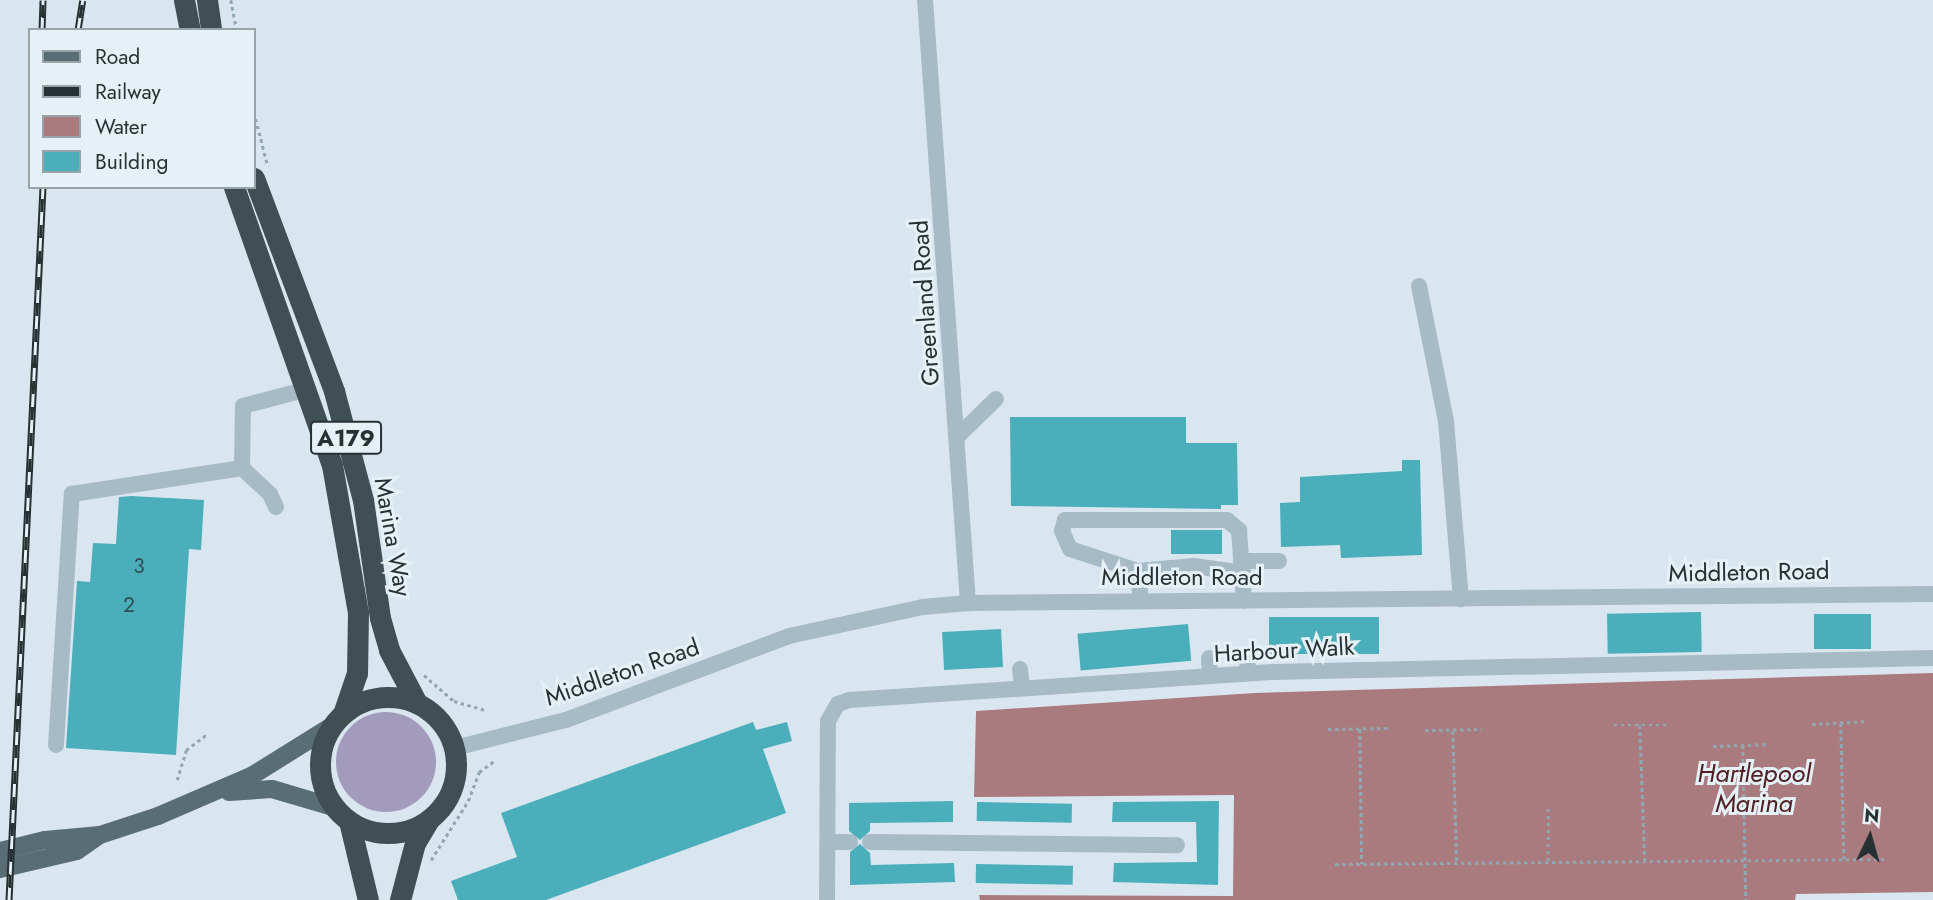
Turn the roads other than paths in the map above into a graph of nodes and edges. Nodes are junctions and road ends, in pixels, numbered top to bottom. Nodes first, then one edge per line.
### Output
1 (184, 0) edge
2 (207, 0) edge
3 (925, 0) edge
4 (190, 28) edge
5 (211, 28) edge
6 (256, 183) edge
7 (235, 189) edge
8 (1419, 286) dead end
9 (308, 389) junction
10 (996, 399) dead end
11 (958, 436) junction
12 (243, 468) junction
13 (276, 507) dead end
14 (1279, 561) dead end
15 (1243, 567) junction
16 (1138, 571) junction
17 (1933, 594) edge
18 (1461, 599) junction
19 (1141, 601) junction
20 (1244, 601) junction
21 (968, 603) junction
22 (1247, 655) dead end
23 (1209, 658) dead end
24 (1933, 658) edge
25 (1020, 669) dead end
26 (1248, 673) junction
27 (1210, 676) junction
28 (1022, 688) junction
29 (417, 703) junction
30 (337, 719) junction
31 (56, 745) dead end
32 (455, 748) junction
33 (212, 794) junction
34 (341, 814) junction
35 (430, 818) junction
36 (100, 835) junction
37 (828, 842) junction
38 (850, 842) dead end
39 (870, 842) dead end
40 (1177, 845) dead end
41 (0, 851) edge
42 (0, 869) edge
43 (368, 900) edge
44 (400, 900) edge
45 (827, 900) edge

1 - 4 highway
2 - 5 highway
3 - 11 street, Greenland Road
6 - 29 highway, Marina Way / A179
7 - 9 highway, Marina Way / A179
8 - 18 street
9 - 12 street
9 - 30 highway, Marina Way / A179
10 - 11 street
11 - 21 street, Greenland Road
12 - 13 street
12 - 31 street
14 - 15 street
15 - 16 street
15 - 16 street
15 - 20 street
16 - 19 street
17 - 18 street, Middleton Road
18 - 20 street, Middleton Road
19 - 20 street, Middleton Road
19 - 21 street, Middleton Road
21 - 32 street, Middleton Road
22 - 26 street
23 - 27 street
24 - 26 street, Harbour Walk
25 - 28 street
26 - 27 street, Harbour Walk
27 - 28 street, Harbour Walk
28 - 37 street, Harbour Walk
29 - 30 highway
29 - 32 highway, A179
30 - 33 main road
30 - 34 highway, A179
32 - 35 highway
33 - 34 main road
33 - 36 main road
34 - 35 highway
34 - 43 highway, A179
35 - 44 highway
36 - 41 main road
36 - 42 main road
37 - 38 street
37 - 45 street, Harbour Walk
39 - 40 street

